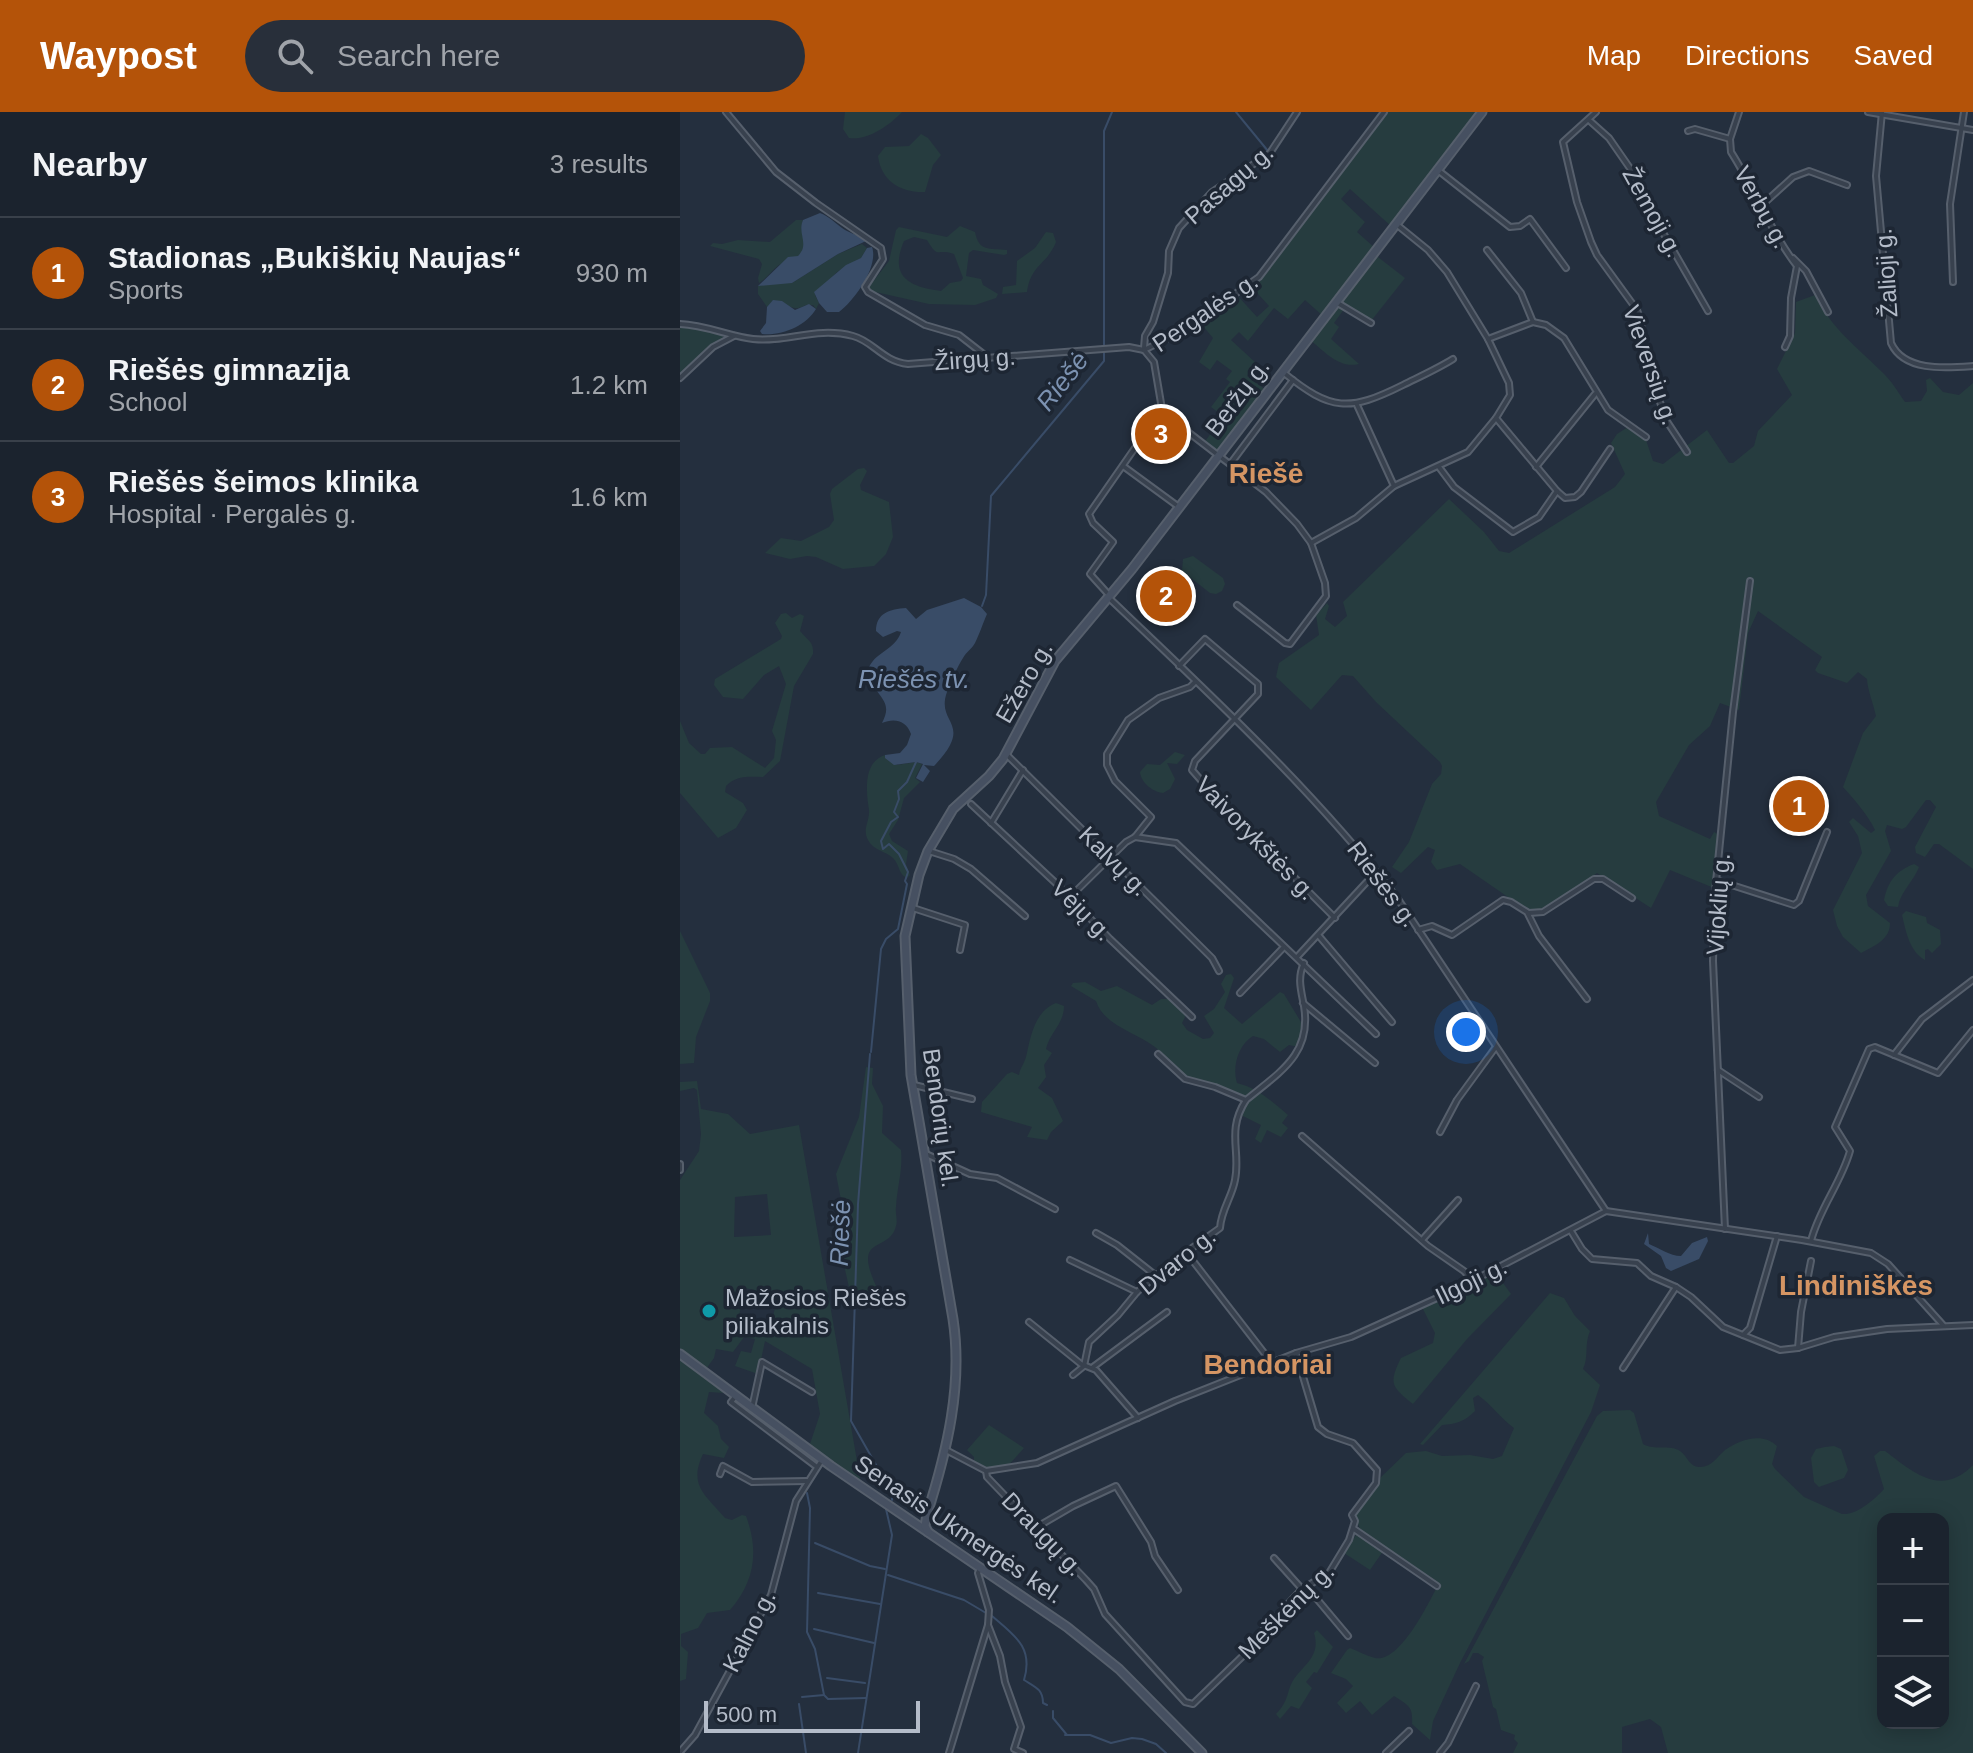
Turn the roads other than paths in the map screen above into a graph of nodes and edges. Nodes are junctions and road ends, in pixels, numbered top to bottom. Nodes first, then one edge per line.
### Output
1 (726, 112) edge
2 (1297, 112) edge
3 (1384, 112) edge
4 (1482, 112) edge
5 (1596, 112) edge
6 (1739, 112) edge
7 (1868, 112) edge
8 (1964, 112) edge
9 (1881, 113) edge
10 (1589, 121) junction
11 (1961, 128) junction
12 (1973, 130) edge
13 (1688, 131) dead end
14 (1730, 139) junction
15 (1437, 170) junction
16 (1847, 185) dead end
17 (1762, 205) junction
18 (1396, 224) junction
19 (1487, 250) dead end
20 (1789, 256) junction
21 (1566, 268) dead end
22 (1953, 282) dead end
23 (1336, 302) junction
24 (1708, 311) dead end
25 (1828, 312) dead end
26 (1533, 322) junction
27 (1371, 323) dead end
28 (680, 324) edge
29 (737, 335) junction
30 (1488, 339) junction
31 (1785, 347) dead end
32 (1144, 350) junction
33 (988, 356) junction
34 (1453, 359) dead end
35 (1973, 366) edge
36 (1283, 371) junction
37 (680, 378) edge
38 (1293, 380) junction
39 (1596, 394) junction
40 (1357, 404) junction
41 (1162, 409) junction
42 (1496, 418) junction
43 (1646, 437) dead end
44 (1610, 449) dead end
45 (1687, 452) dead end
46 (1218, 455) junction
47 (1231, 463) junction
48 (1123, 466) junction
49 (1439, 467) junction
50 (1536, 467) junction
51 (1394, 486) junction
52 (1557, 491) junction
53 (1179, 507) junction
54 (1311, 543) junction
55 (1750, 581) dead end
56 (1109, 597) junction
57 (1237, 605) dead end
58 (1179, 666) junction
59 (1195, 682) junction
60 (1233, 719) junction
61 (1006, 754) junction
62 (1023, 770) junction
63 (971, 804) dead end
64 (991, 823) junction
65 (1827, 832) dead end
66 (1135, 837) junction
67 (928, 851) junction
68 (1110, 857) junction
69 (1376, 872) junction
70 (1716, 880) junction
71 (1070, 897) junction
72 (1632, 898) dead end
73 (911, 907) junction
74 (1527, 912) junction
75 (1025, 916) dead end
76 (1335, 918) junction
77 (1418, 930) junction
78 (1319, 936) junction
79 (1284, 947) junction
80 (960, 950) dead end
81 (1297, 957) junction
82 (1304, 963) junction
83 (1219, 971) dead end
84 (1973, 980) edge
85 (1240, 993) dead end
86 (1587, 999) dead end
87 (1303, 1003) junction
88 (1192, 1017) dead end
89 (1392, 1022) dead end
90 (1973, 1030) edge
91 (1376, 1034) dead end
92 (1495, 1048) junction
93 (1158, 1054) dead end
94 (1894, 1055) junction
95 (1375, 1063) dead end
96 (1718, 1070) junction
97 (912, 1085) junction
98 (1759, 1097) dead end
99 (972, 1099) dead end
100 (1246, 1100) junction
101 (1440, 1132) dead end
102 (1302, 1136) dead end
103 (924, 1154) junction
104 (680, 1164) edge
105 (680, 1170) edge
106 (1458, 1200) dead end
107 (1055, 1209) dead end
108 (1606, 1211) junction
109 (1725, 1229) junction
110 (1571, 1231) junction
111 (1096, 1233) dead end
112 (1777, 1236) junction
113 (1422, 1240) junction
114 (1811, 1241) junction
115 (1186, 1252) junction
116 (1070, 1260) dead end
117 (1811, 1261) dead end
118 (1155, 1275) junction
119 (1473, 1281) junction
120 (1676, 1287) junction
121 (1137, 1292) junction
122 (1167, 1312) dead end
123 (1029, 1322) dead end
124 (1943, 1325) junction
125 (1973, 1325) edge
126 (1750, 1328) junction
127 (1743, 1335) junction
128 (1756, 1340) junction
129 (1798, 1348) junction
130 (1296, 1353) junction
131 (680, 1354) edge
132 (1272, 1363) junction
133 (1084, 1366) junction
134 (1093, 1367) junction
135 (1623, 1368) dead end
136 (1073, 1375) dead end
137 (812, 1392) dead end
138 (736, 1395) junction
139 (752, 1408) junction
140 (1138, 1418) junction
141 (946, 1450) junction
142 (820, 1463) junction
143 (986, 1471) junction
144 (720, 1474) dead end
145 (807, 1481) junction
146 (921, 1525) junction
147 (1037, 1527) junction
148 (1354, 1529) junction
149 (1274, 1558) dead end
150 (980, 1568) junction
151 (1437, 1586) dead end
152 (1304, 1588) junction
153 (1178, 1590) dead end
154 (988, 1625) junction
155 (1348, 1636) dead end
156 (1476, 1686) dead end
157 (1189, 1705) joint
158 (1409, 1731) dead end
159 (680, 1752) edge
160 (949, 1753) edge
161 (1023, 1753) edge
162 (1202, 1753) edge
163 (1386, 1753) edge
164 (1440, 1753) edge

1 - 33 street
2 - 32 street, Pasagų g.
3 - 32 street, Pergalės g.
4 - 15 main road, Beržų g.
5 - 10 street, Vieversių g.
6 - 14 street, Verbų g.
7 - 9 street
8 - 11 street
9 - 11 street
9 - 35 street, Žalioji g.
10 - 24 street, Žemoji g.
10 - 45 street, Vieversių g.
11 - 12 street
11 - 22 street
13 - 14 street
14 - 17 street, Verbų g.
15 - 18 main road, Beržų g.
15 - 21 street
16 - 17 street
17 - 20 street, Verbų g.
18 - 23 main road, Beržų g.
18 - 30 street
19 - 26 street
20 - 25 street
20 - 31 street, Verbų g.
23 - 27 street
23 - 36 main road, Beržų g.
26 - 30 street
26 - 39 street
28 - 29 street
29 - 33 street, Žirgų g.
29 - 37 street
30 - 42 street
32 - 33 street, Žirgų g.
32 - 41 street, Pergalės g.
34 - 40 street
36 - 38 street
36 - 46 main road, Beržų g.
38 - 40 street
38 - 47 street
39 - 43 street
39 - 50 street
40 - 51 street
41 - 46 street
41 - 48 street
42 - 49 street
42 - 50 street
44 - 52 street
46 - 47 street
46 - 53 main road, Beržų g.
47 - 54 street
48 - 53 street
48 - 56 street
49 - 51 street
49 - 52 street
50 - 52 street
51 - 54 street
53 - 56 main road, Beržų g.
54 - 57 street
55 - 70 street, Vijoklių g.
56 - 58 street, Riešės g.
56 - 61 main road, Ežero g.
58 - 59 street, Riešės g.
58 - 60 street
59 - 60 street, Riešės g.
59 - 66 street
60 - 69 street, Riešės g.
60 - 76 street, Vaivorykštės g.
61 - 62 street, Kalvų g.
61 - 67 main road, Bendorių kel.
62 - 64 street
62 - 68 street, Kalvų g.
63 - 64 street, Vėjų g.
64 - 71 street, Vėjų g.
65 - 70 street
66 - 68 street
66 - 79 street
67 - 73 main road, Bendorių kel.
67 - 75 street
68 - 71 street
68 - 83 street, Kalvų g.
69 - 76 street
69 - 77 street, Riešės g.
70 - 96 street, Vijoklių g.
71 - 88 street, Vėjų g.
72 - 74 street
73 - 80 street
73 - 97 main road, Bendorių kel.
74 - 77 street
74 - 86 street
76 - 78 street
77 - 92 street, Riešės g.
78 - 81 street
78 - 89 street
79 - 81 street
79 - 85 street
81 - 82 street
82 - 87 street, Dvaro g.
82 - 91 street
84 - 94 street
87 - 95 street
87 - 100 street, Dvaro g.
90 - 94 street
92 - 101 street
92 - 108 street, Riešės g.
93 - 100 street
94 - 114 street
96 - 98 street
96 - 109 street, Vijoklių g.
97 - 99 street
97 - 103 main road, Bendorių kel.
100 - 115 street, Dvaro g.
102 - 113 street
103 - 107 street
103 - 141 main road, Bendorių kel.
104 - 105 street
106 - 113 street
108 - 109 street
108 - 110 street, Ilgoji g.
109 - 112 street
110 - 119 street, Ilgoji g.
110 - 120 street
111 - 118 street
112 - 114 street
112 - 126 street
113 - 119 street
114 - 124 street
115 - 118 street, Dvaro g.
115 - 132 street
116 - 121 street
117 - 129 street
118 - 121 street, Dvaro g.
119 - 130 street, Ilgoji g.
120 - 127 street
120 - 135 street
121 - 133 street, Dvaro g.
122 - 134 street
123 - 133 street
124 - 125 street
124 - 129 street
126 - 127 street
126 - 128 street
127 - 128 street
128 - 129 street
130 - 132 street, Ilgoji g.
130 - 148 street, Meškėnų g.
131 - 138 main road, Senasis Ukmergės kel.
132 - 140 street, Ilgoji g.
133 - 134 street
133 - 136 street, Dvaro g.
134 - 140 street
137 - 139 street
138 - 139 main road, Senasis Ukmergės kel.
138 - 142 street
139 - 142 main road, Senasis Ukmergės kel.
140 - 143 street, Ilgoji g.
141 - 143 street, Draugų g.
141 - 146 main road, Bendorių kel.
142 - 145 street, Kalno g.
142 - 146 main road, Senasis Ukmergės kel.
143 - 147 street, Draugų g.
144 - 145 street
145 - 159 street, Kalno g.
146 - 150 main road, Senasis Ukmergės kel.
147 - 153 street
147 - 157 street, Draugų g.
148 - 151 street
148 - 152 street, Meškėnų g.
149 - 152 street
150 - 154 street
150 - 162 main road, Senasis Ukmergės kel.
152 - 155 street
152 - 157 street, Meškėnų g.
154 - 160 street
154 - 161 street
156 - 164 street
158 - 163 street

